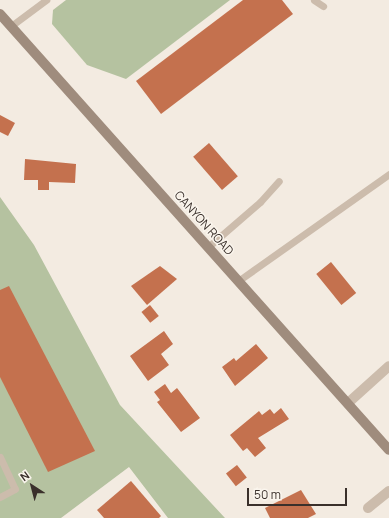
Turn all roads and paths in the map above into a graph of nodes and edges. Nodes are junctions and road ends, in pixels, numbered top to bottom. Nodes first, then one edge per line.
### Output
1 (46, 0) edge
2 (314, 0) edge
3 (323, 6) dead end
4 (0, 14) edge
5 (11, 26) junction
6 (389, 174) edge
7 (279, 181) dead end
8 (208, 247) junction
9 (238, 281) junction
10 (389, 366) edge
11 (348, 403) junction
12 (389, 450) edge
13 (0, 457) edge
14 (389, 491) edge
15 (0, 497) edge
16 (368, 508) dead end

1 - 5 lane
2 - 3 lane
4 - 5 main road, CANYON ROAD
5 - 8 main road, CANYON ROAD
6 - 9 lane
7 - 8 lane
8 - 9 main road, CANYON ROAD
9 - 11 main road, CANYON ROAD
10 - 11 street
11 - 12 main road, CANYON ROAD
13 - 15 lane
14 - 16 street

